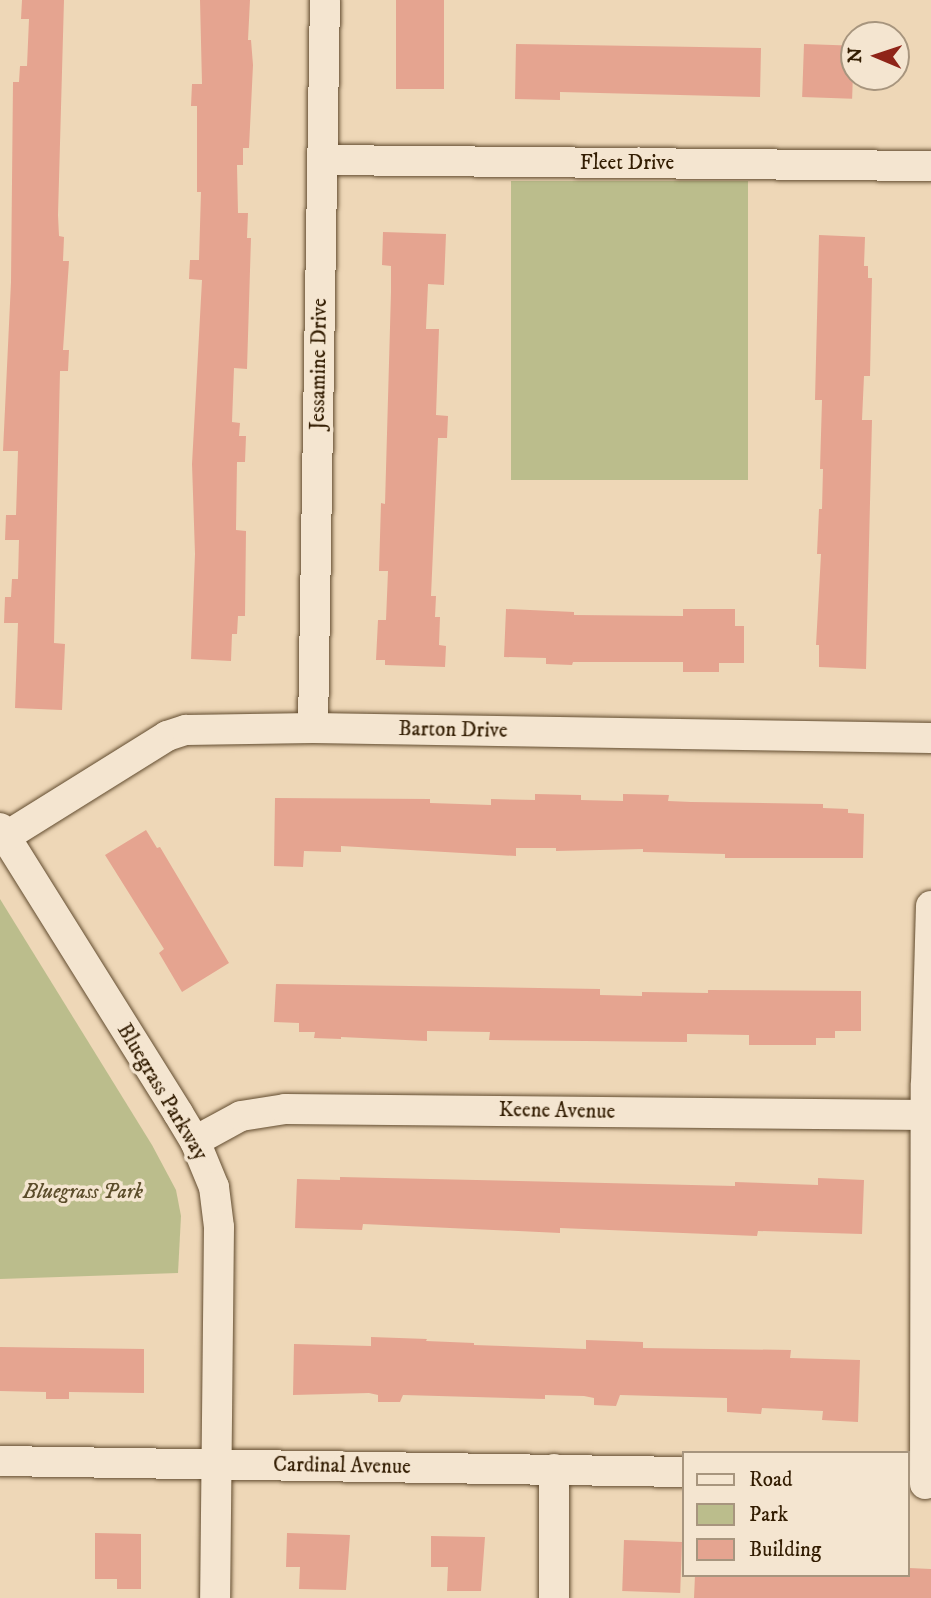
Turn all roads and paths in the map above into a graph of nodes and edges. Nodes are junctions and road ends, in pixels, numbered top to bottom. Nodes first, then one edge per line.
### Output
1 (325, 0) edge
2 (323, 160) junction
3 (931, 166) edge
4 (313, 728) junction
5 (931, 738) edge
6 (3, 833) edge
7 (931, 906) edge
8 (926, 1115) junction
9 (195, 1140) junction
10 (0, 1461) edge
11 (215, 1464) junction
12 (554, 1469) junction
13 (682, 1472) edge
14 (921, 1484) edge
15 (215, 1598) edge
16 (554, 1598) edge

1 - 2 street, Jessamine Drive
2 - 3 street, Fleet Drive
2 - 4 street, Jessamine Drive
4 - 5 street, Barton Drive
4 - 6 street, Barton Drive
6 - 9 street, Bluegrass Parkway
7 - 8 street
8 - 9 street, Keene Avenue
8 - 14 street
9 - 11 street, Bluegrass Parkway
10 - 11 street, Cardinal Avenue
11 - 12 street, Cardinal Avenue
11 - 15 street, Bluegrass Parkway
12 - 13 street, Cardinal Avenue
12 - 16 street

